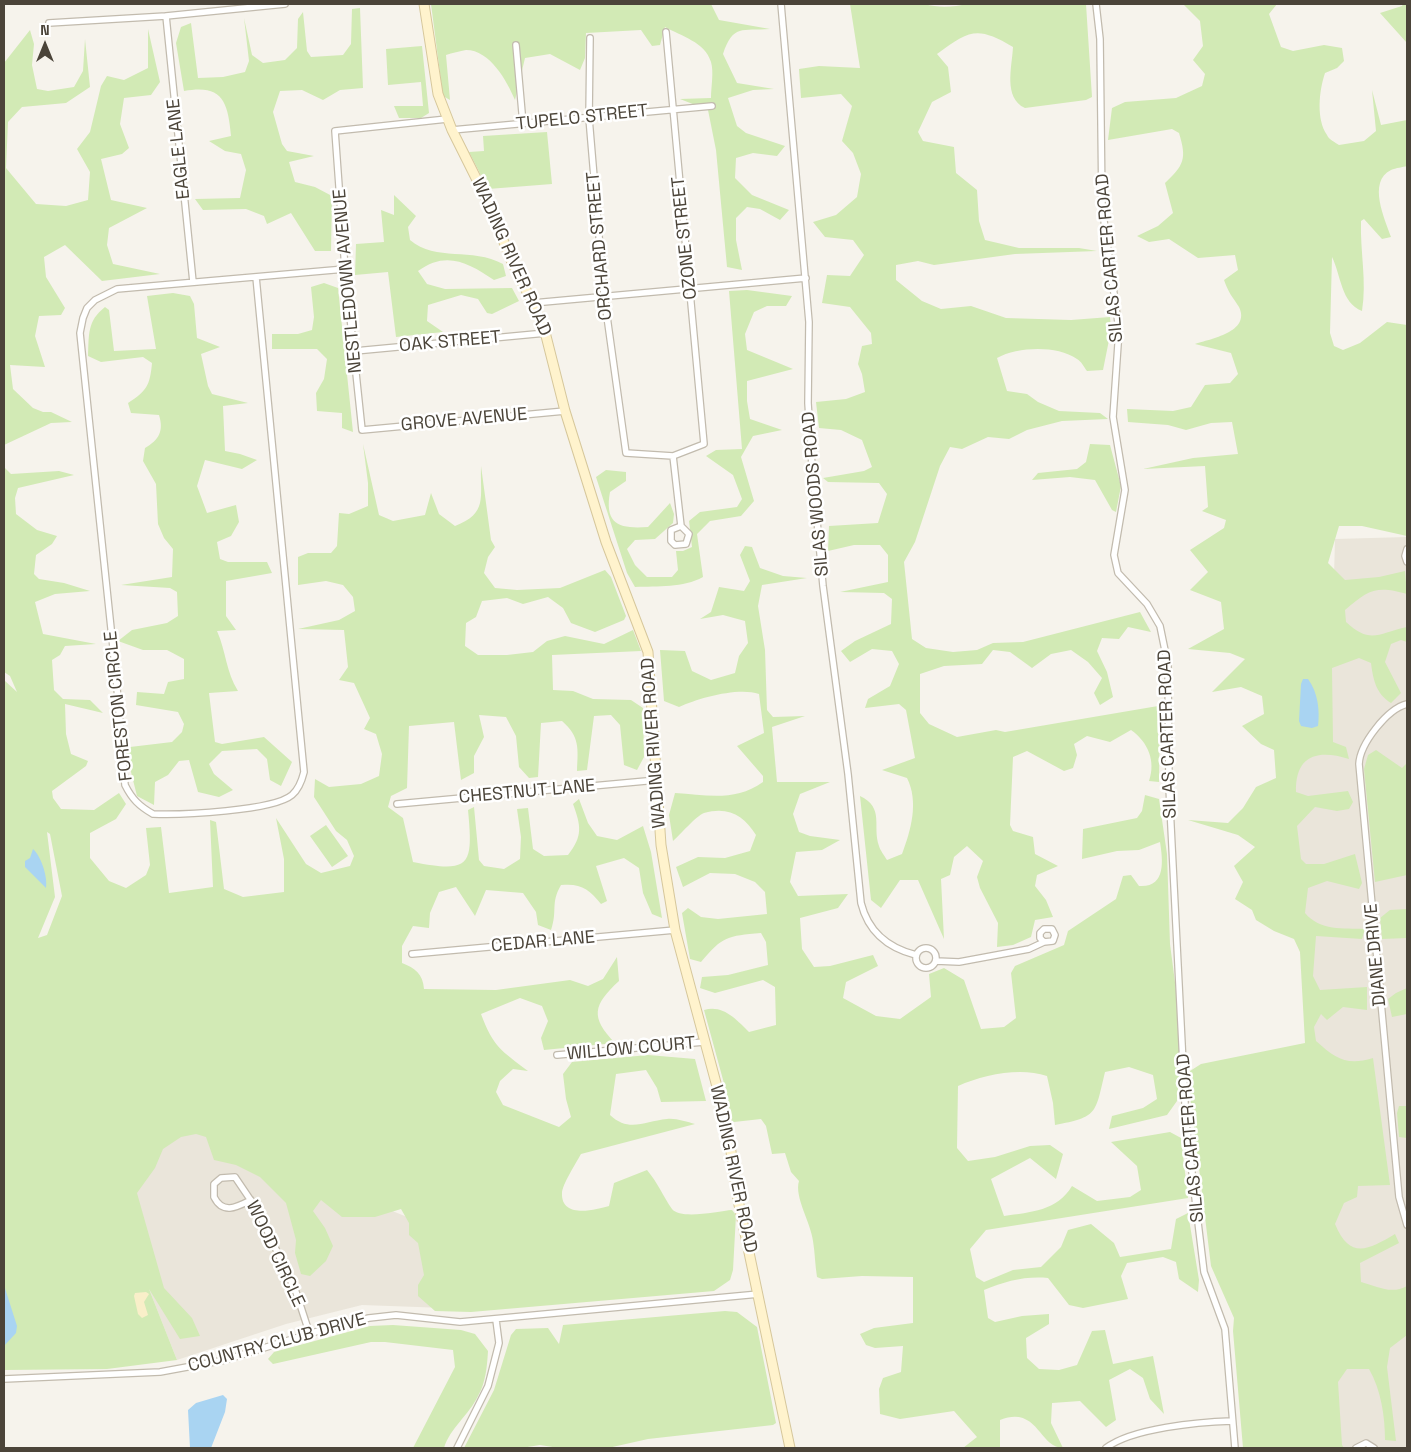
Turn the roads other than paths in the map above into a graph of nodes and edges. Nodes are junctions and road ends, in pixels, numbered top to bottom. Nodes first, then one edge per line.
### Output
1 (286, 4) edge
2 (424, 4) edge
3 (781, 4) edge
4 (1096, 4) edge
5 (166, 16) junction
6 (50, 23) dead end
7 (666, 32) dead end
8 (590, 38) dead end
9 (516, 45) dead end
10 (712, 106) dead end
11 (672, 108) junction
12 (589, 118) junction
13 (447, 119) junction
14 (523, 124) junction
15 (452, 130) junction
16 (345, 269) junction
17 (256, 277) junction
18 (806, 278) junction
19 (193, 282) junction
20 (690, 287) junction
21 (604, 295) junction
22 (533, 303) junction
23 (546, 333) junction
24 (355, 351) junction
25 (566, 411) junction
26 (362, 430) joint
27 (673, 456) junction
28 (682, 526) dead end
29 (1407, 549) edge
30 (1407, 562) edge
31 (1407, 704) edge
32 (657, 780) junction
33 (397, 804) dead end
34 (675, 930) junction
35 (1044, 942) dead end
36 (412, 954) dead end
37 (916, 955) junction
38 (936, 961) junction
39 (704, 1042) junction
40 (557, 1055) dead end
41 (251, 1200) junction
42 (1407, 1225) edge
43 (759, 1294) junction
44 (496, 1320) junction
45 (310, 1335) junction
46 (4, 1379) edge
47 (1232, 1421) junction
48 (457, 1448) edge
49 (790, 1448) edge
50 (1106, 1448) edge
51 (1235, 1448) edge
52 (1356, 1448) edge
53 (1374, 1448) edge

1 - 5 street
2 - 13 main road, WADING RIVER ROAD
3 - 18 street, SILAS WOODS ROAD
4 - 47 street, SILAS CARTER ROAD
5 - 6 street
5 - 19 street, EAGLE LANE
7 - 11 street, OZONE STREET
8 - 12 street, ORCHARD STREET
9 - 14 street
10 - 11 street, TUPELO STREET
11 - 12 street, TUPELO STREET
11 - 20 street, OZONE STREET
12 - 14 street, TUPELO STREET
12 - 21 street, ORCHARD STREET
13 - 15 main road, WADING RIVER ROAD
13 - 16 street, NESTLEDOWN AVENUE
14 - 15 street, TUPELO STREET
15 - 22 main road, WADING RIVER ROAD
16 - 17 street, FORESTON CIRCLE
16 - 24 street, NESTLEDOWN AVENUE
17 - 19 street, FORESTON CIRCLE
17 - 19 street, FORESTON CIRCLE
18 - 20 street
18 - 37 street, SILAS WOODS ROAD
20 - 21 street
20 - 27 street, OZONE STREET
21 - 22 street
21 - 27 street, ORCHARD STREET
22 - 23 main road, WADING RIVER ROAD
23 - 24 street, OAK STREET
23 - 25 main road, WADING RIVER ROAD
24 - 26 street, NESTLEDOWN AVENUE
25 - 26 street, GROVE AVENUE
25 - 32 main road, WADING RIVER ROAD
27 - 28 street
29 - 30 street
31 - 42 street, DIANE DRIVE
32 - 33 street, CHESTNUT LANE
32 - 34 main road, WADING RIVER ROAD
34 - 36 street, CEDAR LANE
34 - 39 main road, WADING RIVER ROAD
35 - 38 street, SILAS WOODS ROAD
37 - 38 street, SILAS WOODS ROAD
37 - 38 street, SILAS WOODS ROAD
39 - 40 street, WILLOW COURT
39 - 43 main road, WADING RIVER ROAD
41 - 41 street, WOOD CIRCLE
41 - 45 street, WOOD CIRCLE
43 - 44 street, COUNTRY CLUB DRIVE
43 - 49 main road, WADING RIVER ROAD
44 - 45 street, COUNTRY CLUB DRIVE
44 - 48 street
45 - 46 street, COUNTRY CLUB DRIVE
47 - 50 street
47 - 51 street, SILAS CARTER ROAD
52 - 53 street

